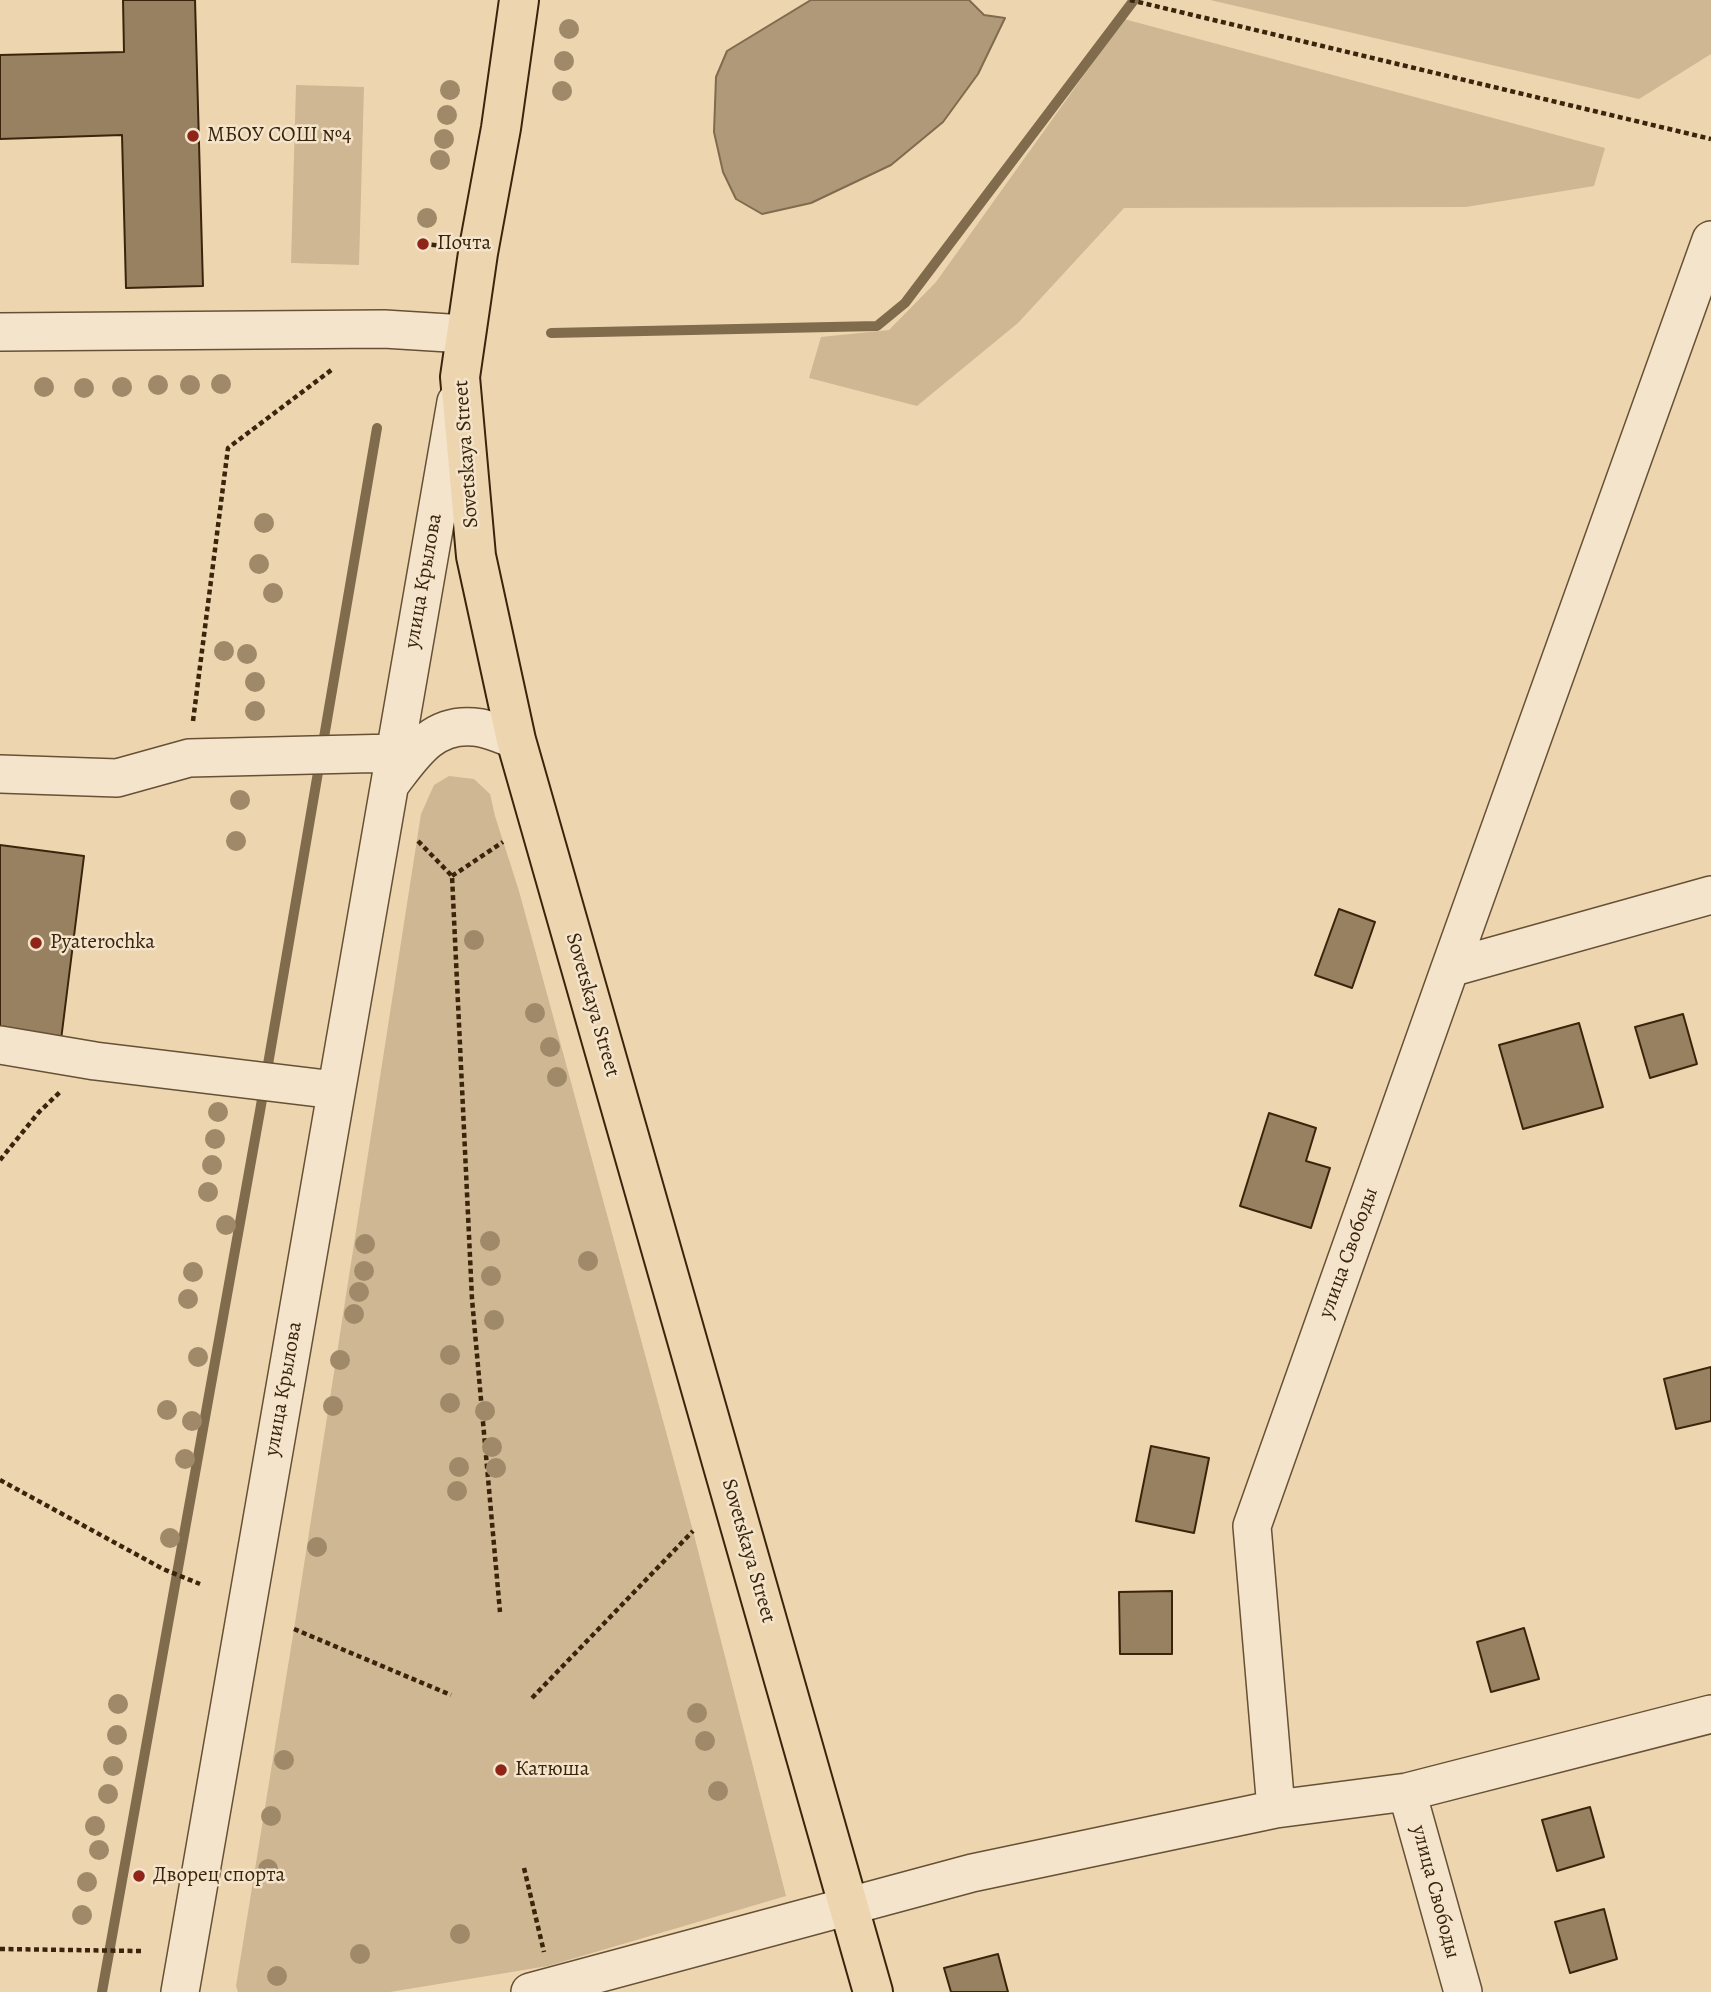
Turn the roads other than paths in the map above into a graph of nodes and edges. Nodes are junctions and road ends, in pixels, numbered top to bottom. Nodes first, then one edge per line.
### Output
1 (519, 0) edge
2 (1711, 240) edge
3 (0, 332) edge
4 (465, 334) junction
5 (460, 377) junction
6 (516, 740) junction
7 (392, 769) junction
8 (0, 774) edge
9 (1711, 895) edge
10 (1450, 968) junction
11 (0, 1045) edge
12 (335, 1090) junction
13 (1711, 1714) edge
14 (1407, 1792) junction
15 (1276, 1809) junction
16 (849, 1907) junction
17 (541, 1989) edge
18 (180, 1992) edge
19 (873, 1992) edge
20 (1463, 1992) edge

1 - 4 main road, Sovetskaya Street
2 - 10 street, улица Свободы
3 - 4 street
4 - 5 main road, Sovetskaya Street
5 - 6 main road, Sovetskaya Street
5 - 7 street, улица Крылова
6 - 7 street, улица Крылова
6 - 16 main road, Sovetskaya Street
7 - 8 street
7 - 12 street, улица Крылова
9 - 10 street
10 - 15 street, улица Свободы
11 - 12 street
12 - 18 street, улица Крылова
13 - 14 street
14 - 15 street
14 - 20 street, улица Свободы
15 - 16 street
16 - 17 street
16 - 19 main road, Sovetskaya Street

